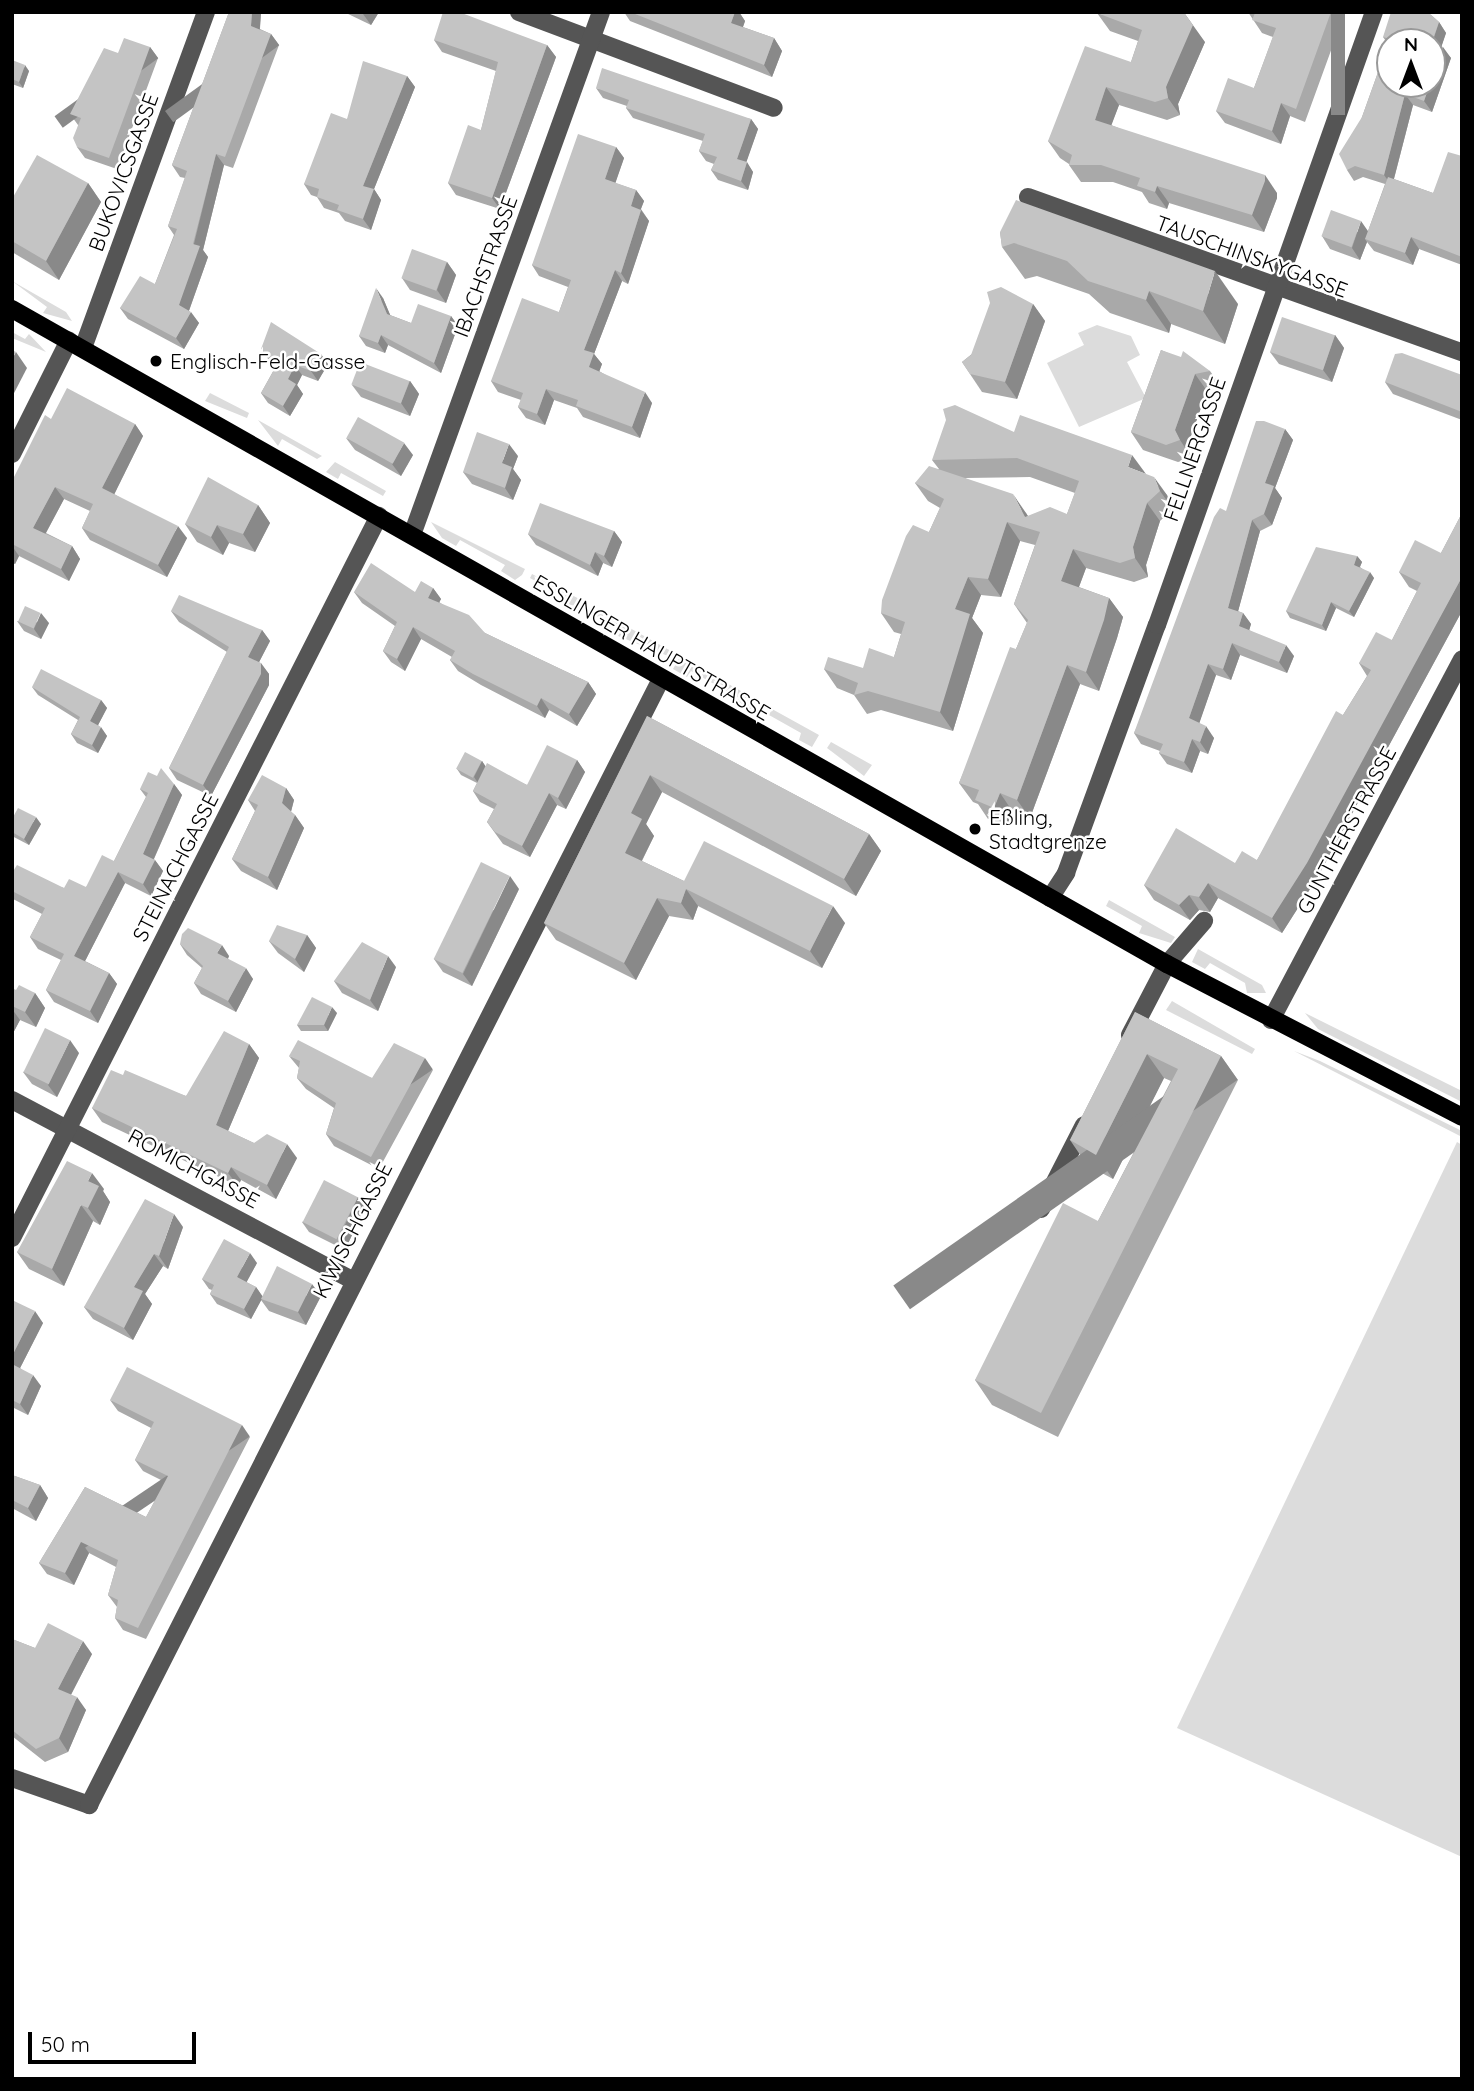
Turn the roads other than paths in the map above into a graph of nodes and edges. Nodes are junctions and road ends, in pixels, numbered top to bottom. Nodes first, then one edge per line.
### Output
1 (206, 12) edge
2 (519, 12) edge
3 (601, 12) edge
4 (1374, 12) edge
5 (592, 39) junction
6 (774, 108) dead end
7 (1028, 197) dead end
8 (1275, 289) junction
9 (12, 309) edge
10 (76, 344) junction
11 (1462, 352) edge
12 (12, 454) edge
13 (379, 516) junction
14 (412, 535) junction
15 (1462, 660) edge
16 (661, 678) junction
17 (1050, 898) junction
18 (1204, 921) dead end
19 (1167, 964) junction
20 (1271, 1020) junction
21 (1121, 1053) edge
22 (12, 1100) edge
23 (1096, 1101) edge
24 (1462, 1117) edge
25 (68, 1126) junction
26 (1041, 1209) dead end
27 (12, 1238) edge
28 (352, 1280) junction
29 (12, 1778) edge

1 - 10 street, BUKOVICSGASSE
2 - 5 street
3 - 5 street, IBACHSTRASSE
4 - 8 street, FELLNERGASSE
5 - 6 street
5 - 14 street, IBACHSTRASSE
7 - 8 street, TAUSCHINSKYGASSE
8 - 11 street, TAUSCHINSKYGASSE
8 - 17 street, FELLNERGASSE
9 - 10 main road, ESSLINGER HAUPTSTRASSE
10 - 12 street
10 - 13 main road, ESSLINGER HAUPTSTRASSE
13 - 14 main road, ESSLINGER HAUPTSTRASSE
13 - 25 street, STEINACHGASSE
14 - 16 main road, ESSLINGER HAUPTSTRASSE
15 - 20 street, GUNTHERSTRASSE
16 - 17 main road, ESSLINGER HAUPTSTRASSE
16 - 28 street, KIWISCHGASSE
17 - 19 main road, ESSLINGER HAUPTSTRASSE
18 - 19 street
19 - 20 main road, ESSLINGER HAUPTSTRASSE
19 - 21 street
20 - 24 main road, ESSLINGER HAUPTSTRASSE
22 - 25 street, ROMICHGASSE
23 - 26 street
25 - 27 street, STEINACHGASSE
25 - 28 street, ROMICHGASSE
28 - 29 street, KIWISCHGASSE

